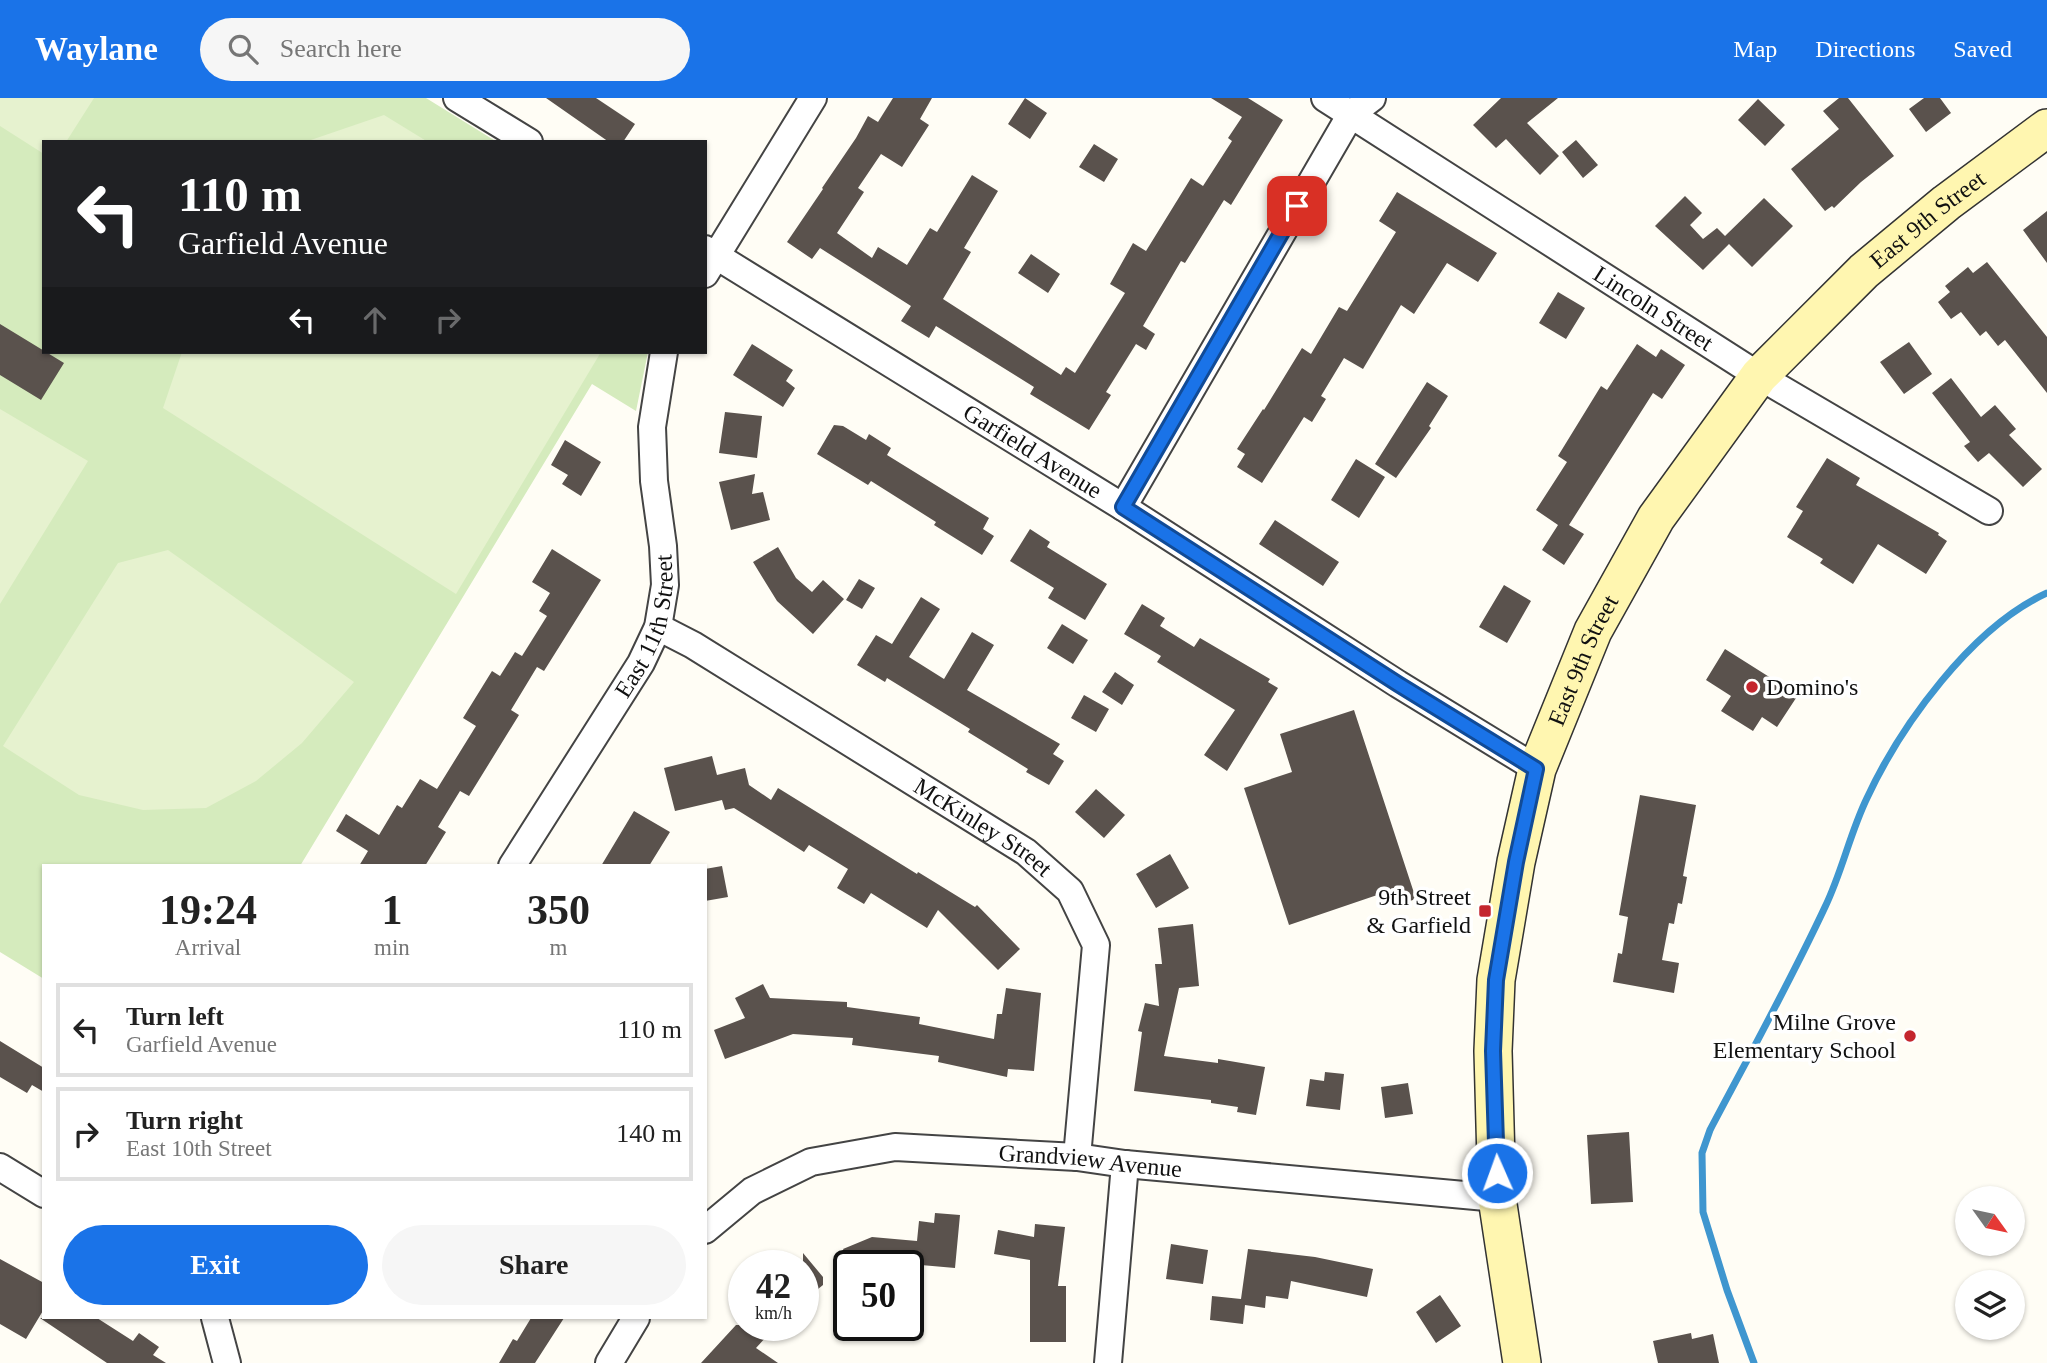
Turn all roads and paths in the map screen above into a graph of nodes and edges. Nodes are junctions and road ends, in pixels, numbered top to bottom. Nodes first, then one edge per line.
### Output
1 (457, 98) edge
2 (813, 98) edge
3 (1325, 98) edge
4 (1372, 98) edge
5 (1351, 114) junction
6 (2047, 128) edge
7 (526, 140) edge
8 (709, 260) edge
9 (664, 354) edge
10 (1759, 376) junction
11 (1123, 507) junction
12 (1989, 511) dead end
13 (658, 627) junction
14 (1536, 769) junction
15 (513, 864) edge
16 (1077, 1157) junction
17 (1125, 1164) junction
18 (0, 1167) edge
19 (42, 1193) edge
20 (1497, 1198) junction
21 (707, 1228) edge
22 (215, 1319) edge
23 (635, 1319) edge
24 (228, 1363) edge
25 (609, 1363) edge
26 (1108, 1363) edge
27 (1522, 1363) edge

1 - 7 street
2 - 8 street
3 - 5 street, Lincoln Street
4 - 5 street
5 - 10 street, Lincoln Street
5 - 11 street
6 - 10 main road, East 9th Street
8 - 11 street, Garfield Avenue
9 - 13 street, East 11th Street
10 - 12 street, Lincoln Street
10 - 14 main road, East 9th Street
11 - 14 street, Garfield Avenue
13 - 15 street, East 11th Street
13 - 16 street, McKinley Street
14 - 20 main road, East 9th Street
16 - 17 street, Grandview Avenue
16 - 21 street, Grandview Avenue
17 - 20 street, Grandview Avenue
17 - 26 street
18 - 19 street
20 - 27 main road, East 9th Street
22 - 24 street
23 - 25 street

